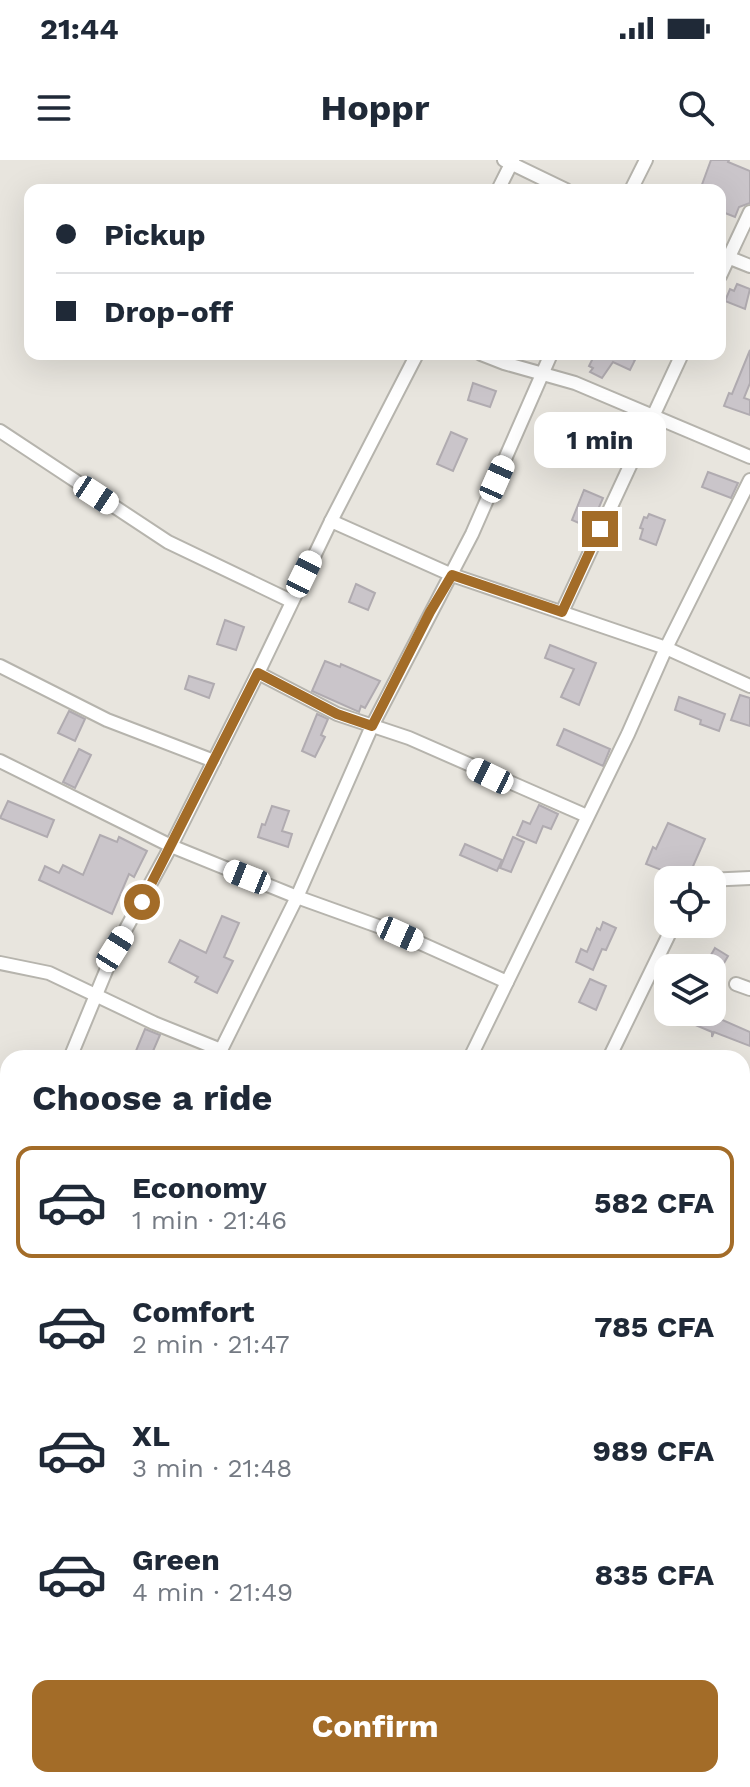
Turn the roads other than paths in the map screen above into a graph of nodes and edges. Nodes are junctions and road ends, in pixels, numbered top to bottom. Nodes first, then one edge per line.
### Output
1 (646, 160) edge
2 (509, 161) edge
3 (500, 184) edge
4 (554, 184) edge
5 (634, 184) edge
6 (750, 212) edge
7 (726, 253) edge
8 (726, 257) edge
9 (750, 266) edge
10 (414, 360) edge
11 (499, 360) edge
12 (548, 360) edge
13 (679, 360) edge
14 (541, 374) junction
15 (651, 417) junction
16 (0, 431) edge
17 (750, 457) edge
18 (750, 480) edge
19 (331, 521) junction
20 (452, 575) junction
21 (291, 601) junction
22 (562, 612) junction
23 (666, 648) junction
24 (0, 666) edge
25 (258, 673) junction
26 (750, 686) edge
27 (372, 726) junction
28 (0, 761) edge
29 (214, 761) junction
30 (587, 816) junction
31 (171, 846) junction
32 (750, 878) edge
33 (726, 879) edge
34 (297, 897) junction
35 (667, 938) edge
36 (0, 963) edge
37 (507, 982) junction
38 (736, 984) dead end
39 (750, 989) edge
40 (97, 996) junction
41 (73, 1050) edge
42 (211, 1050) edge
43 (221, 1050) edge
44 (474, 1050) edge
45 (613, 1050) edge

1 - 5 street
2 - 3 street
2 - 4 street
6 - 7 street
8 - 9 street
10 - 19 street
11 - 14 street
12 - 14 street
13 - 15 street
14 - 15 street
14 - 20 street
15 - 17 street
15 - 22 street
16 - 21 street
18 - 23 street
19 - 20 street
19 - 21 street
20 - 22 street
20 - 27 street
21 - 25 street
22 - 23 street
23 - 26 street
23 - 30 street
24 - 29 street
25 - 27 street
25 - 29 street
27 - 30 street
27 - 34 street
28 - 31 street
29 - 31 street
30 - 37 street
31 - 34 street
31 - 40 street
32 - 33 street
34 - 37 street
34 - 43 street
35 - 45 street
36 - 40 street
37 - 44 street
38 - 39 street
40 - 41 street
40 - 42 street

